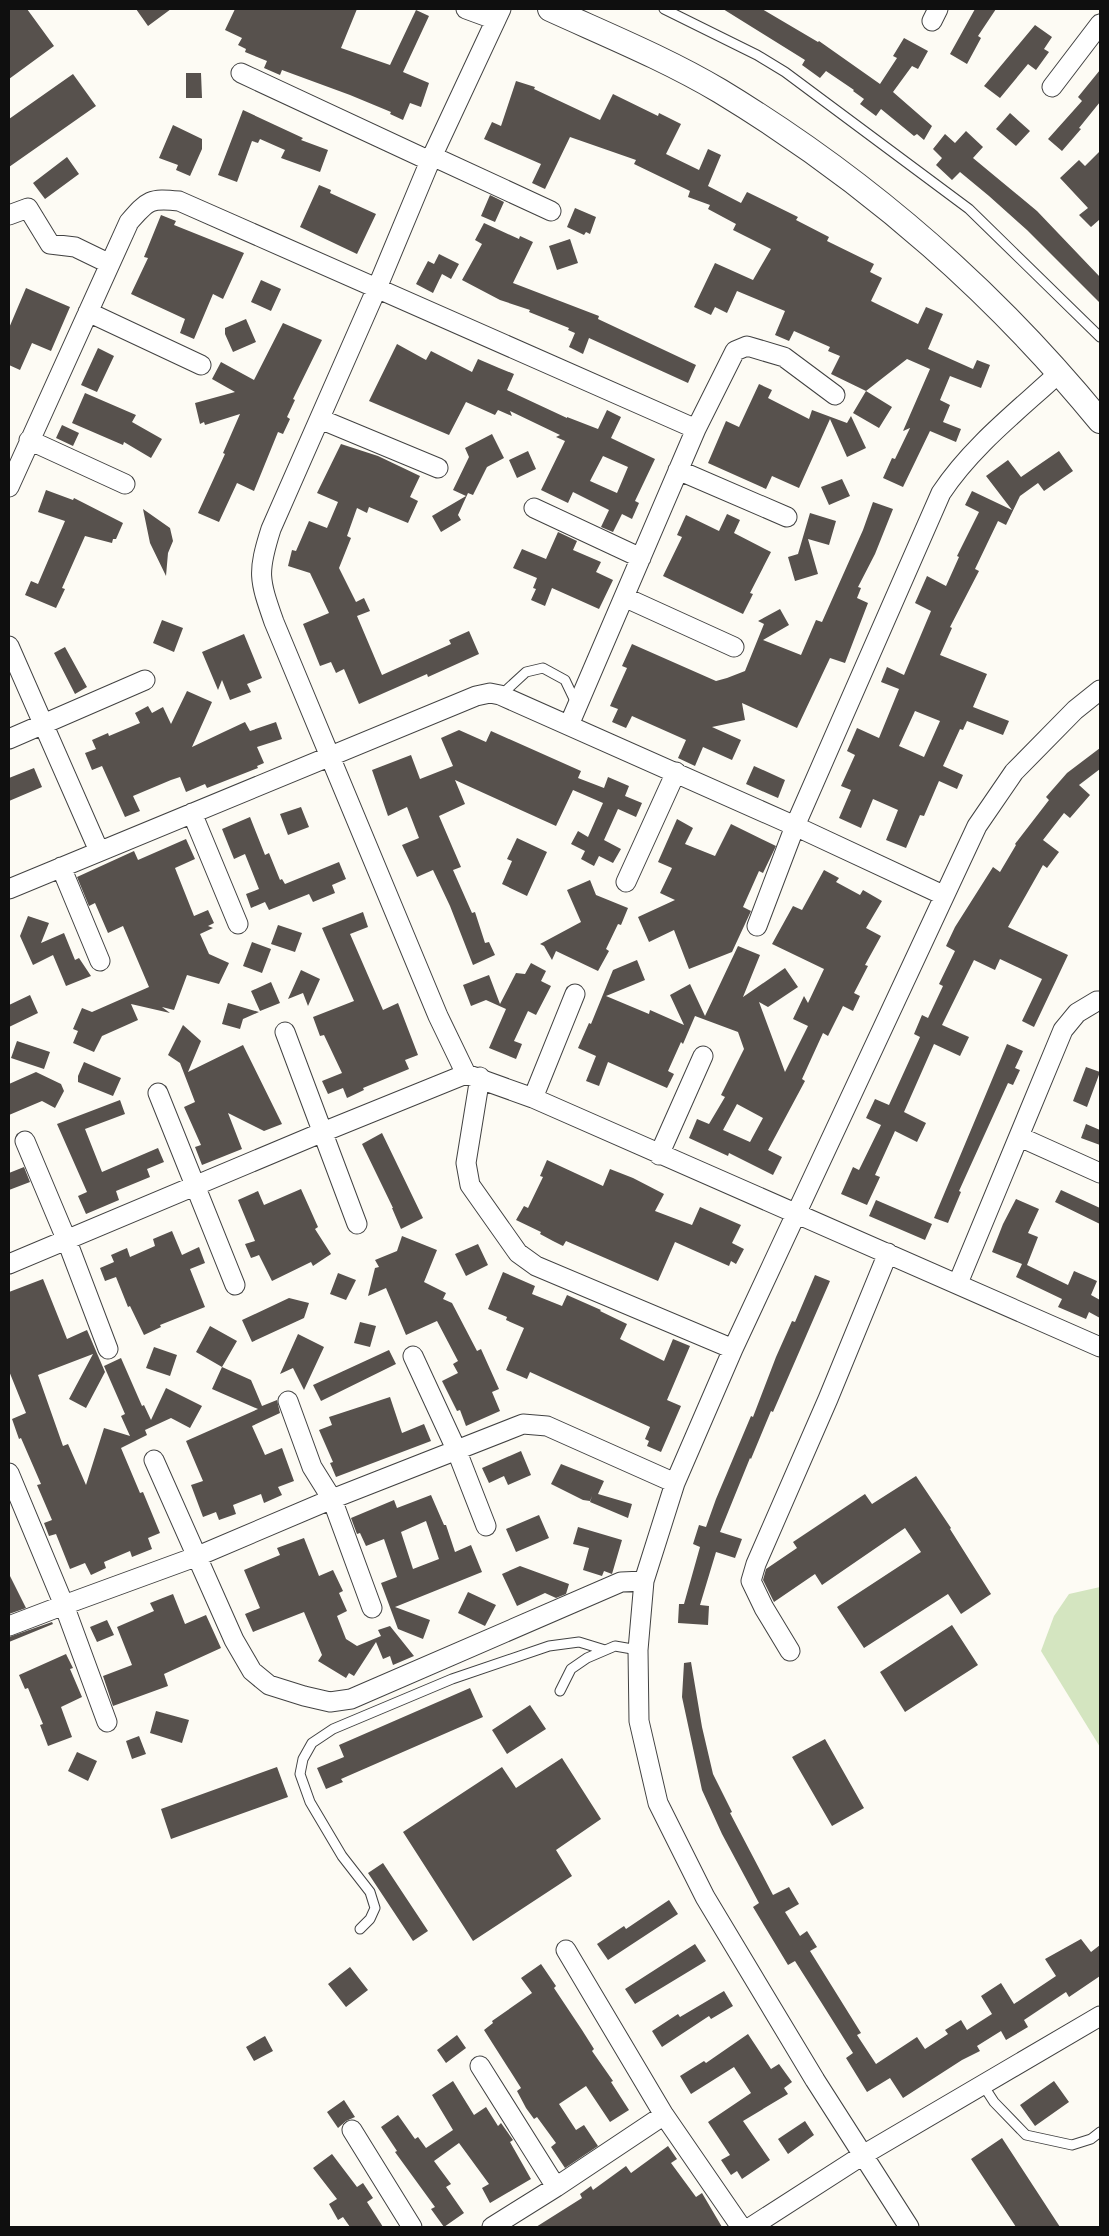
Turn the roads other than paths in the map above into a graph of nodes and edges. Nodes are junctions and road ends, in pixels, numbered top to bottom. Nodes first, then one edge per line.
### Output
1 (466, 9) edge
2 (550, 9) edge
3 (664, 9) edge
4 (498, 14) edge
5 (1100, 24) edge
6 (241, 73) dead end
7 (1052, 87) dead end
8 (431, 158) junction
9 (551, 211) dead end
10 (9, 215) edge
11 (108, 262) junction
12 (377, 288) junction
13 (88, 312) junction
14 (1100, 337) edge
15 (201, 365) dead end
16 (1060, 372) junction
17 (835, 395) dead end
18 (320, 419) junction
19 (1100, 421) edge
20 (696, 429) junction
21 (29, 440) junction
22 (438, 468) dead end
23 (678, 470) junction
24 (125, 484) dead end
25 (9, 487) edge
26 (534, 508) dead end
27 (787, 517) dead end
28 (641, 558) junction
29 (624, 597) junction
30 (9, 646) edge
31 (734, 647) dead end
32 (145, 680) dead end
33 (1100, 690) edge
34 (500, 695) junction
35 (577, 705) junction
36 (44, 724) junction
37 (569, 725) junction
38 (9, 739) edge
39 (332, 757) junction
40 (676, 772) junction
41 (192, 813) junction
42 (795, 826) junction
43 (99, 851) junction
44 (61, 867) junction
45 (626, 882) dead end
46 (9, 889) edge
47 (943, 895) junction
48 (238, 924) dead end
49 (757, 926) dead end
50 (100, 960) dead end
51 (575, 994) dead end
52 (1100, 1001) edge
53 (285, 1032) dead end
54 (703, 1056) dead end
55 (473, 1076) junction
56 (158, 1093) dead end
57 (533, 1098) junction
58 (323, 1132) junction
59 (1020, 1137) junction
60 (25, 1141) dead end
61 (659, 1155) junction
62 (1100, 1173) edge
63 (194, 1186) junction
64 (797, 1213) junction
65 (357, 1224) dead end
66 (67, 1241) junction
67 (888, 1253) junction
68 (9, 1264) edge
69 (958, 1283) junction
70 (235, 1285) dead end
71 (1100, 1347) edge
72 (108, 1349) dead end
73 (733, 1349) junction
74 (413, 1356) dead end
75 (288, 1401) dead end
76 (456, 1449) junction
77 (154, 1460) dead end
78 (9, 1473) edge
79 (675, 1483) junction
80 (332, 1499) junction
81 (486, 1526) dead end
82 (198, 1556) junction
83 (644, 1581) junction
84 (64, 1605) junction
85 (372, 1608) dead end
86 (9, 1626) edge
87 (605, 1650) junction
88 (638, 1650) junction
89 (790, 1651) dead end
90 (560, 1691) dead end
91 (107, 1722) dead end
92 (360, 1929) dead end
93 (566, 1950) dead end
94 (1100, 2016) edge
95 (480, 2066) dead end
96 (983, 2085) junction
97 (664, 2115) junction
98 (352, 2130) dead end
99 (1100, 2132) edge
100 (863, 2155) junction
101 (556, 2187) junction
102 (412, 2227) edge
103 (492, 2227) edge
104 (741, 2227) edge
105 (751, 2227) edge
106 (909, 2227) edge

1 - 4 street
2 - 16 street
3 - 14 lane
4 - 8 street
5 - 7 street
6 - 8 street
8 - 9 street
8 - 12 street
10 - 11 street
11 - 12 street
11 - 13 street
12 - 18 street
12 - 20 street
13 - 15 street
13 - 21 street
16 - 19 street
16 - 42 street
17 - 20 street
18 - 22 street
18 - 39 street
20 - 23 street
21 - 24 street
21 - 25 street
23 - 27 street
23 - 28 street
26 - 28 street
28 - 29 street
29 - 31 street
29 - 35 street
30 - 36 street
32 - 36 street
33 - 47 street
34 - 35 lane
34 - 37 street
34 - 39 street
35 - 37 street
36 - 38 street
36 - 43 street
37 - 40 street
39 - 41 street
39 - 55 street
40 - 42 street
40 - 45 street
41 - 43 street
41 - 48 street
42 - 47 street
42 - 49 street
43 - 44 street
44 - 46 street
44 - 50 street
47 - 64 street
51 - 57 street
52 - 59 street
53 - 58 street
54 - 61 street
55 - 57 street
55 - 58 street
55 - 73 street
56 - 63 street
57 - 61 street
58 - 63 street
58 - 65 street
59 - 62 street
59 - 69 street
60 - 66 street
61 - 64 street
63 - 66 street
63 - 70 street
64 - 67 street
64 - 73 street
66 - 68 street
66 - 72 street
67 - 69 street
67 - 89 street
69 - 71 street
73 - 79 street
74 - 76 street
75 - 80 street
76 - 79 street
76 - 80 street
76 - 81 street
77 - 82 street
78 - 84 street
79 - 83 street
80 - 82 street
80 - 85 street
82 - 83 street
82 - 84 street
83 - 88 street
84 - 86 street
84 - 91 street
87 - 88 lane
87 - 90 lane
87 - 92 lane
88 - 100 street
93 - 97 street
94 - 96 street
95 - 101 street
96 - 99 lane
96 - 100 street
97 - 101 street
97 - 104 street
98 - 102 street
100 - 105 street
100 - 106 street
101 - 103 street

